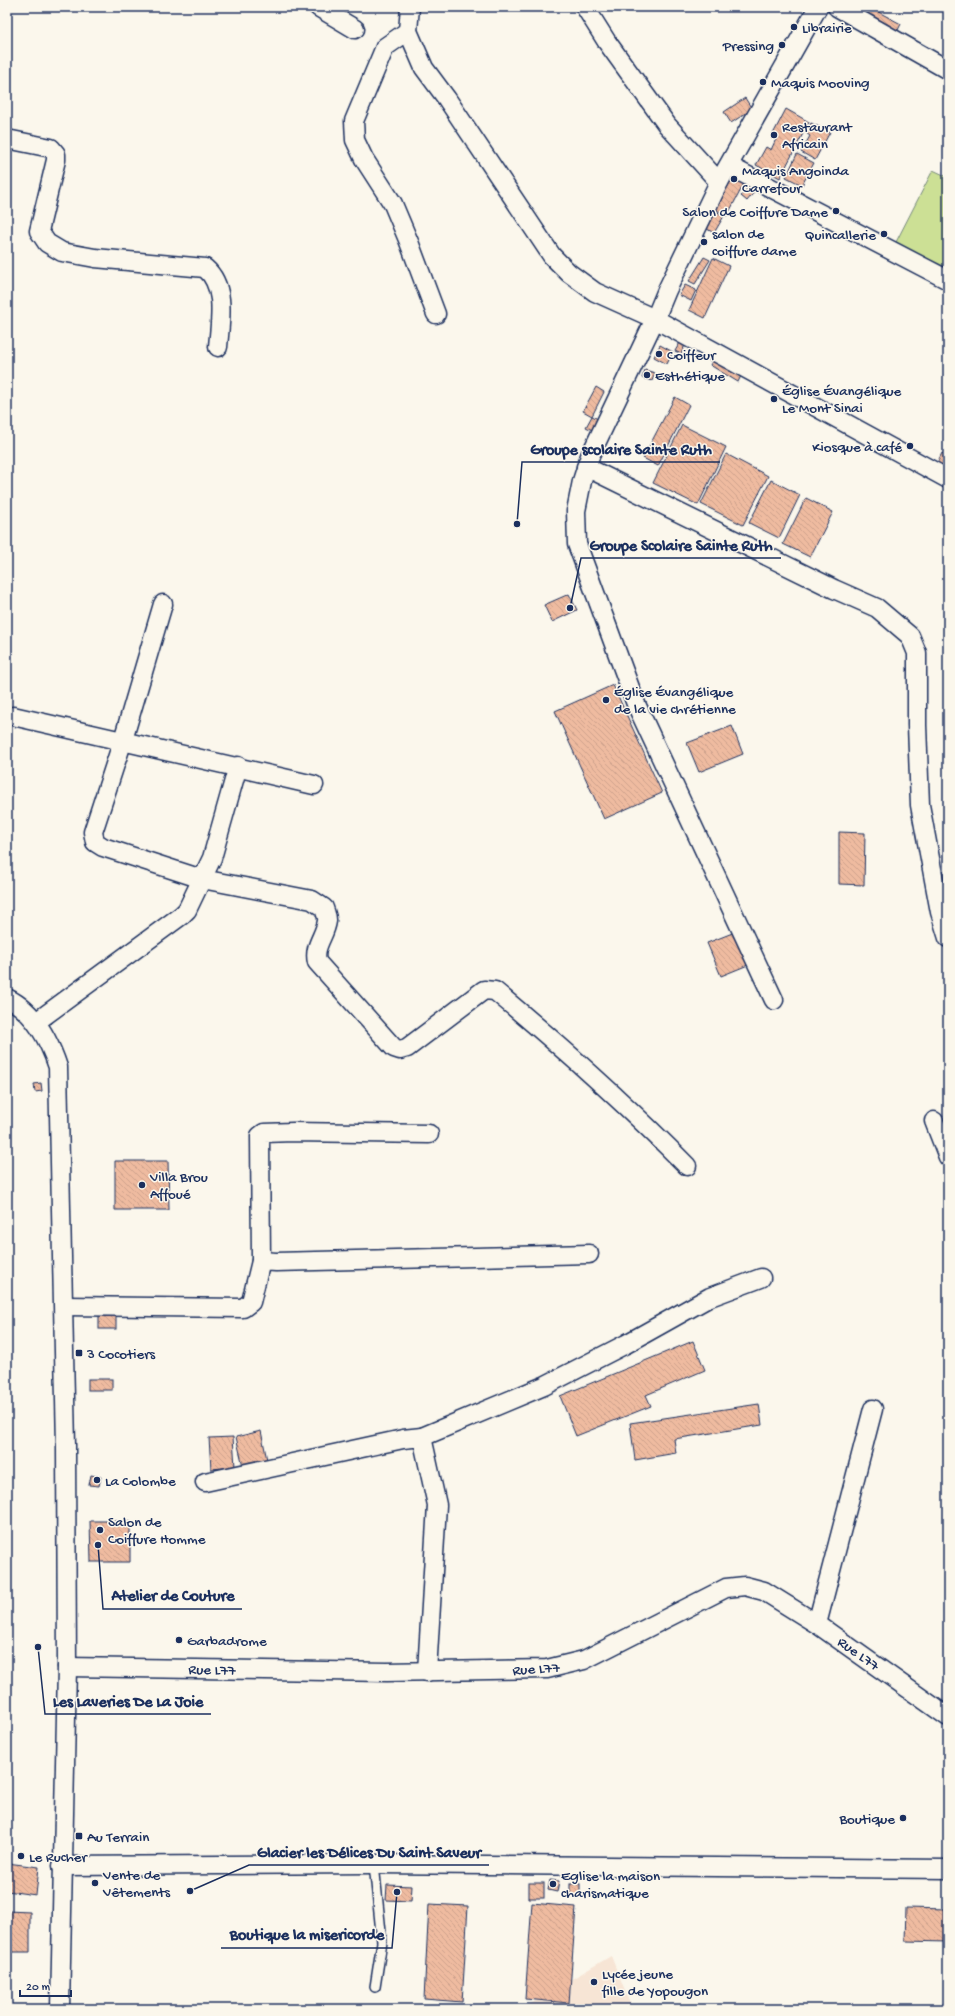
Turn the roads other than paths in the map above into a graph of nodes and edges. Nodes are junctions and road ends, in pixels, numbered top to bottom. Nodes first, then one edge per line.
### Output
1 (318, 7) edge
2 (410, 7) edge
3 (585, 7) edge
4 (818, 7) edge
5 (836, 7) edge
6 (355, 29) dead end
7 (408, 31) junction
8 (948, 70) edge
9 (7, 139) edge
10 (729, 166) junction
11 (719, 182) junction
12 (948, 280) edge
13 (436, 314) dead end
14 (655, 319) junction
15 (218, 347) dead end
16 (586, 467) junction
17 (948, 479) edge
18 (163, 604) dead end
19 (13, 716) dead end
20 (123, 740) junction
21 (238, 766) junction
22 (314, 785) dead end
23 (202, 879) junction
24 (948, 938) edge
25 (7, 998) edge
26 (774, 1000) dead end
27 (36, 1022) junction
28 (934, 1121) dead end
29 (429, 1134) dead end
30 (948, 1157) edge
31 (687, 1166) dead end
32 (589, 1254) dead end
33 (261, 1261) junction
34 (762, 1278) dead end
35 (64, 1306) junction
36 (873, 1409) dead end
37 (422, 1437) junction
38 (205, 1482) dead end
39 (817, 1624) junction
40 (67, 1667) junction
41 (427, 1672) junction
42 (948, 1717) edge
43 (374, 1864) junction
44 (62, 1866) junction
45 (948, 1869) edge
46 (375, 1988) dead end
47 (60, 2009) edge

1 - 6 street
2 - 7 street
3 - 11 street
4 - 10 street
5 - 8 street
7 - 13 street
7 - 14 street
9 - 15 street
10 - 11 street
10 - 12 street
11 - 14 street
14 - 16 street
14 - 17 street
16 - 24 street
16 - 26 street
18 - 20 street
19 - 20 street
20 - 21 street
20 - 23 street
21 - 22 street
21 - 23 street
23 - 27 street
23 - 31 street
25 - 27 street
27 - 35 street
28 - 30 street
29 - 33 street
32 - 33 street
33 - 35 street
34 - 37 street
35 - 40 street
36 - 39 street
37 - 38 street
37 - 41 street
39 - 41 street, Rue L77
39 - 42 street, Rue L77
40 - 41 street, Rue L77
40 - 44 street
43 - 44 street
43 - 45 street
43 - 46 lane
44 - 47 street

